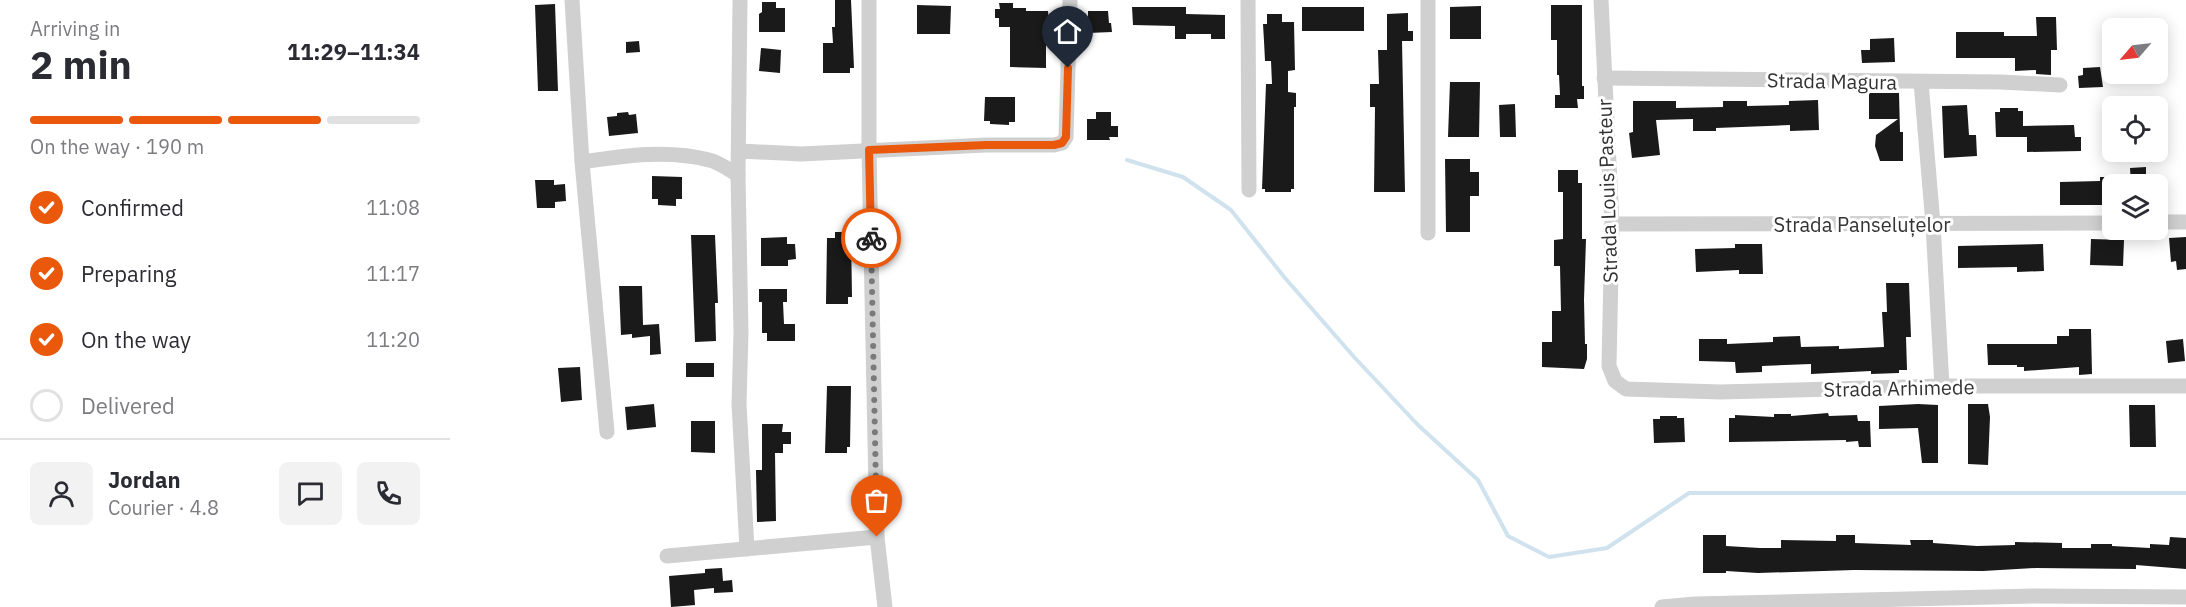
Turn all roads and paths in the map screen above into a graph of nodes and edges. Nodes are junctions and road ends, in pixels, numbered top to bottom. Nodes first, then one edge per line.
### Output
1 (572, 0) edge
2 (740, 0) edge
3 (869, 0) edge
4 (1070, 0) edge
5 (1248, 0) edge
6 (1428, 0) edge
7 (1601, 0) edge
8 (1604, 78) junction
9 (1921, 82) junction
10 (2060, 85) dead end
11 (869, 150) junction
12 (740, 151) junction
13 (582, 162) junction
14 (738, 175) junction
15 (1249, 190) dead end
16 (2168, 222) edge
17 (2186, 222) edge
18 (2102, 223) edge
19 (1612, 224) junction
20 (1933, 224) junction
21 (1428, 233) dead end
22 (1614, 381) joint
23 (1942, 386) junction
24 (2186, 386) edge
25 (607, 432) dead end
26 (877, 537) junction
27 (747, 549) junction
28 (667, 556) dead end
29 (2186, 597) edge
30 (2036, 602) edge
31 (2164, 602) edge
32 (1866, 604) edge
33 (1695, 606) edge
34 (885, 607) edge
35 (1662, 607) edge

1 - 13 street
2 - 12 street
3 - 11 street
4 - 11 street
5 - 15 street
6 - 21 street
7 - 8 street, Strada Louis Pasteur
8 - 9 street, Strada Magura
8 - 19 street, Strada Louis Pasteur
9 - 10 street, Strada Magura
9 - 20 street
11 - 12 street
11 - 26 street
12 - 14 street
13 - 14 street
13 - 25 street
14 - 27 street
16 - 17 street
18 - 20 street, Strada Panseluțelor
19 - 20 street, Strada Panseluțelor
19 - 22 street, Strada Louis Pasteur
20 - 23 street
22 - 23 street, Strada Arhimede
23 - 24 street, Strada Arhimede
26 - 27 street
26 - 34 street
27 - 28 street
29 - 31 street
30 - 31 street
30 - 32 street
32 - 33 street
33 - 35 street

